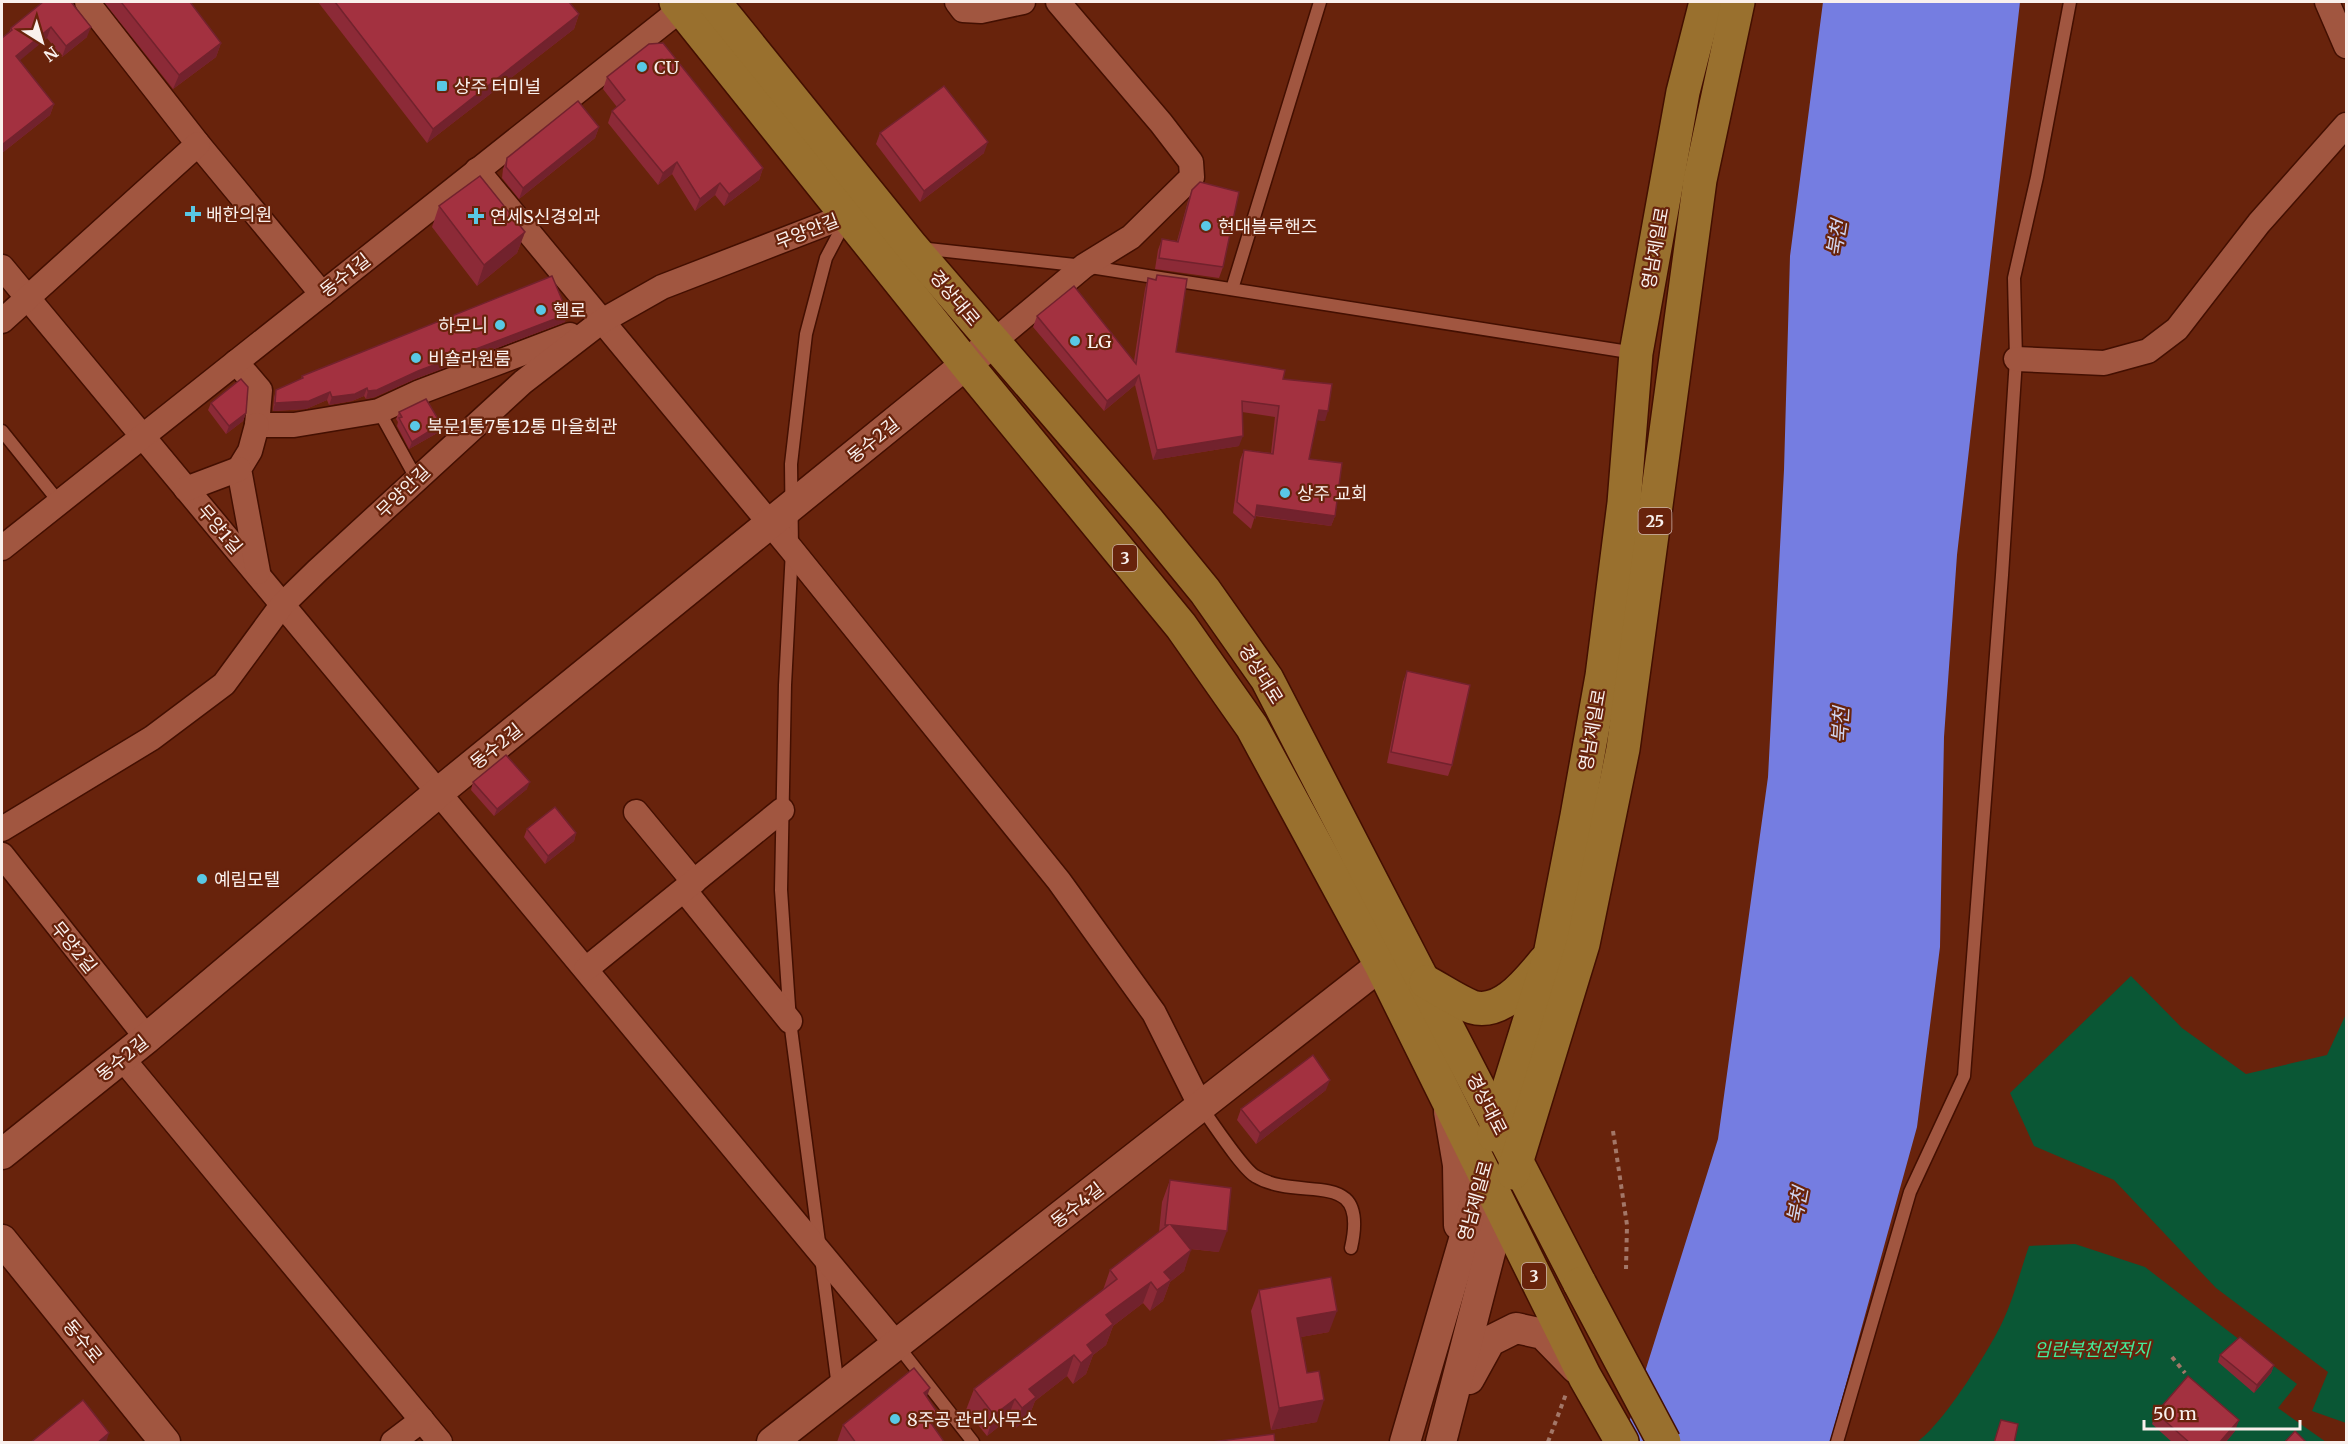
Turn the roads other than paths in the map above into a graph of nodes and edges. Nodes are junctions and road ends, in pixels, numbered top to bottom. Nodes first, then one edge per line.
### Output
1 (87, 2) edge
2 (714, 2) edge
3 (957, 2) edge
4 (1023, 2) edge
5 (1058, 2) edge
6 (1320, 2) edge
7 (1706, 2) edge
8 (1738, 2) edge
9 (2070, 2) edge
10 (2327, 2) edge
11 (682, 4) edge
12 (2346, 46) edge
13 (2346, 125) edge
14 (198, 144) junction
15 (477, 170) junction
16 (848, 215) junction
17 (912, 247) junction
18 (1084, 266) junction
19 (2, 267) edge
20 (1232, 289) junction
21 (322, 294) junction
22 (29, 299) junction
23 (2, 321) edge
24 (602, 321) junction
25 (993, 342) junction
26 (1636, 353) junction
27 (2016, 359) junction
28 (236, 362) junction
29 (966, 364) junction
30 (379, 411) junction
31 (257, 424) junction
32 (2, 431) edge
33 (143, 436) junction
34 (239, 469) junction
35 (416, 478) junction
36 (186, 489) junction
37 (59, 502) junction
38 (781, 515) junction
39 (2, 548) edge
40 (792, 550) junction
41 (258, 576) junction
42 (282, 605) junction
43 (439, 792) junction
44 (782, 810) junction
45 (636, 812) dead end
46 (2, 829) edge
47 (2, 855) edge
48 (690, 886) junction
49 (1550, 955) junction
50 (1381, 965) junction
51 (586, 969) junction
52 (1426, 982) junction
53 (790, 1021) junction
54 (147, 1038) junction
55 (122, 1058) junction
56 (1448, 1103) junction
57 (1201, 1107) junction
58 (1497, 1124) junction
59 (2, 1154) edge
60 (1516, 1162) junction
61 (1483, 1175) junction
62 (1501, 1210) junction
63 (2, 1240) edge
64 (1351, 1248) dead end
65 (823, 1255) junction
66 (1459, 1258) junction
67 (898, 1346) junction
68 (1576, 1384) junction
69 (839, 1391) junction
70 (1449, 1413) junction
71 (422, 1420) junction
72 (165, 1443) edge
73 (393, 1443) edge
74 (441, 1443) edge
75 (772, 1443) edge
76 (973, 1443) edge
77 (1405, 1443) edge
78 (1441, 1443) edge
79 (1622, 1443) edge
80 (1664, 1443) edge
81 (1837, 1443) edge

1 - 14 street
2 - 17 main road, 경상대로 / 3
3 - 4 street
5 - 18 street
6 - 20 lane
7 - 26 main road, 영남제일로
8 - 60 main road, 영남제일로 / 25
9 - 27 lane
10 - 12 street
11 - 15 street, 동수1길
11 - 16 main road, 경상대로 / 3
13 - 27 street
14 - 21 street
14 - 22 street
15 - 21 street, 동수1길
15 - 24 street
16 - 24 street, 무양안길
16 - 29 main road, 경상대로 / 3
16 - 38 lane
17 - 18 lane
17 - 25 main road, 경상대로 / 3
18 - 20 lane
18 - 25 street
19 - 22 street, 무양1길
20 - 26 lane
21 - 28 street, 동수1길
22 - 23 street
22 - 33 street, 무양1길
24 - 30 street
24 - 35 street, 무양안길
24 - 38 street
25 - 29 street, 동수2길
25 - 52 main road, 경상대로 / 3
26 - 49 main road, 영남제일로
27 - 81 lane
28 - 31 street
28 - 33 street, 동수1길
29 - 38 street, 동수2길
29 - 50 main road, 경상대로 / 3
30 - 31 street
30 - 35 lane
31 - 34 street
32 - 37 lane
33 - 36 street, 무양1길
33 - 37 street, 동수1길
34 - 36 street
34 - 41 street
35 - 42 street, 무양안길
36 - 41 street, 무양1길
37 - 39 street, 동수1길
38 - 40 street
38 - 43 street, 동수2길
40 - 44 lane
40 - 57 street
41 - 42 street, 무양1길
42 - 43 street, 무양1길
42 - 46 street, 무양안길
43 - 51 street, 무양1길
43 - 54 street, 동수2길
44 - 48 street
44 - 53 lane
45 - 48 street
47 - 54 street, 무양2길
48 - 51 street
48 - 53 street
49 - 52 main road
49 - 58 main road, 영남제일로
50 - 56 main road, 경상대로 / 3
50 - 57 street, 동수4길
51 - 65 street, 무양1길
52 - 58 main road, 경상대로 / 3
53 - 65 lane
54 - 55 street, 동수2길
55 - 59 street, 동수2길
55 - 71 street
56 - 61 main road, 경상대로 / 3
56 - 66 street
57 - 64 lane
57 - 67 street, 동수4길
58 - 60 main road, 경상대로 / 3
58 - 61 main road, 영남제일로
60 - 62 main road, 영남제일로
60 - 80 main road, 경상대로 / 3, bridge
61 - 62 main road, 경상대로 / 3
61 - 66 street, 영남제일로
62 - 68 main road, 경상대로 / 3
62 - 70 street, 영남제일로
63 - 72 street, 동수로
65 - 67 street, 무양1길
65 - 69 lane
66 - 77 street, 영남제일로
67 - 69 street, 동수4길
67 - 76 lane
68 - 70 street
68 - 79 main road, 경상대로 / 3
69 - 75 street, 동수4길
70 - 78 street, 영남제일로
71 - 73 street
71 - 74 street

